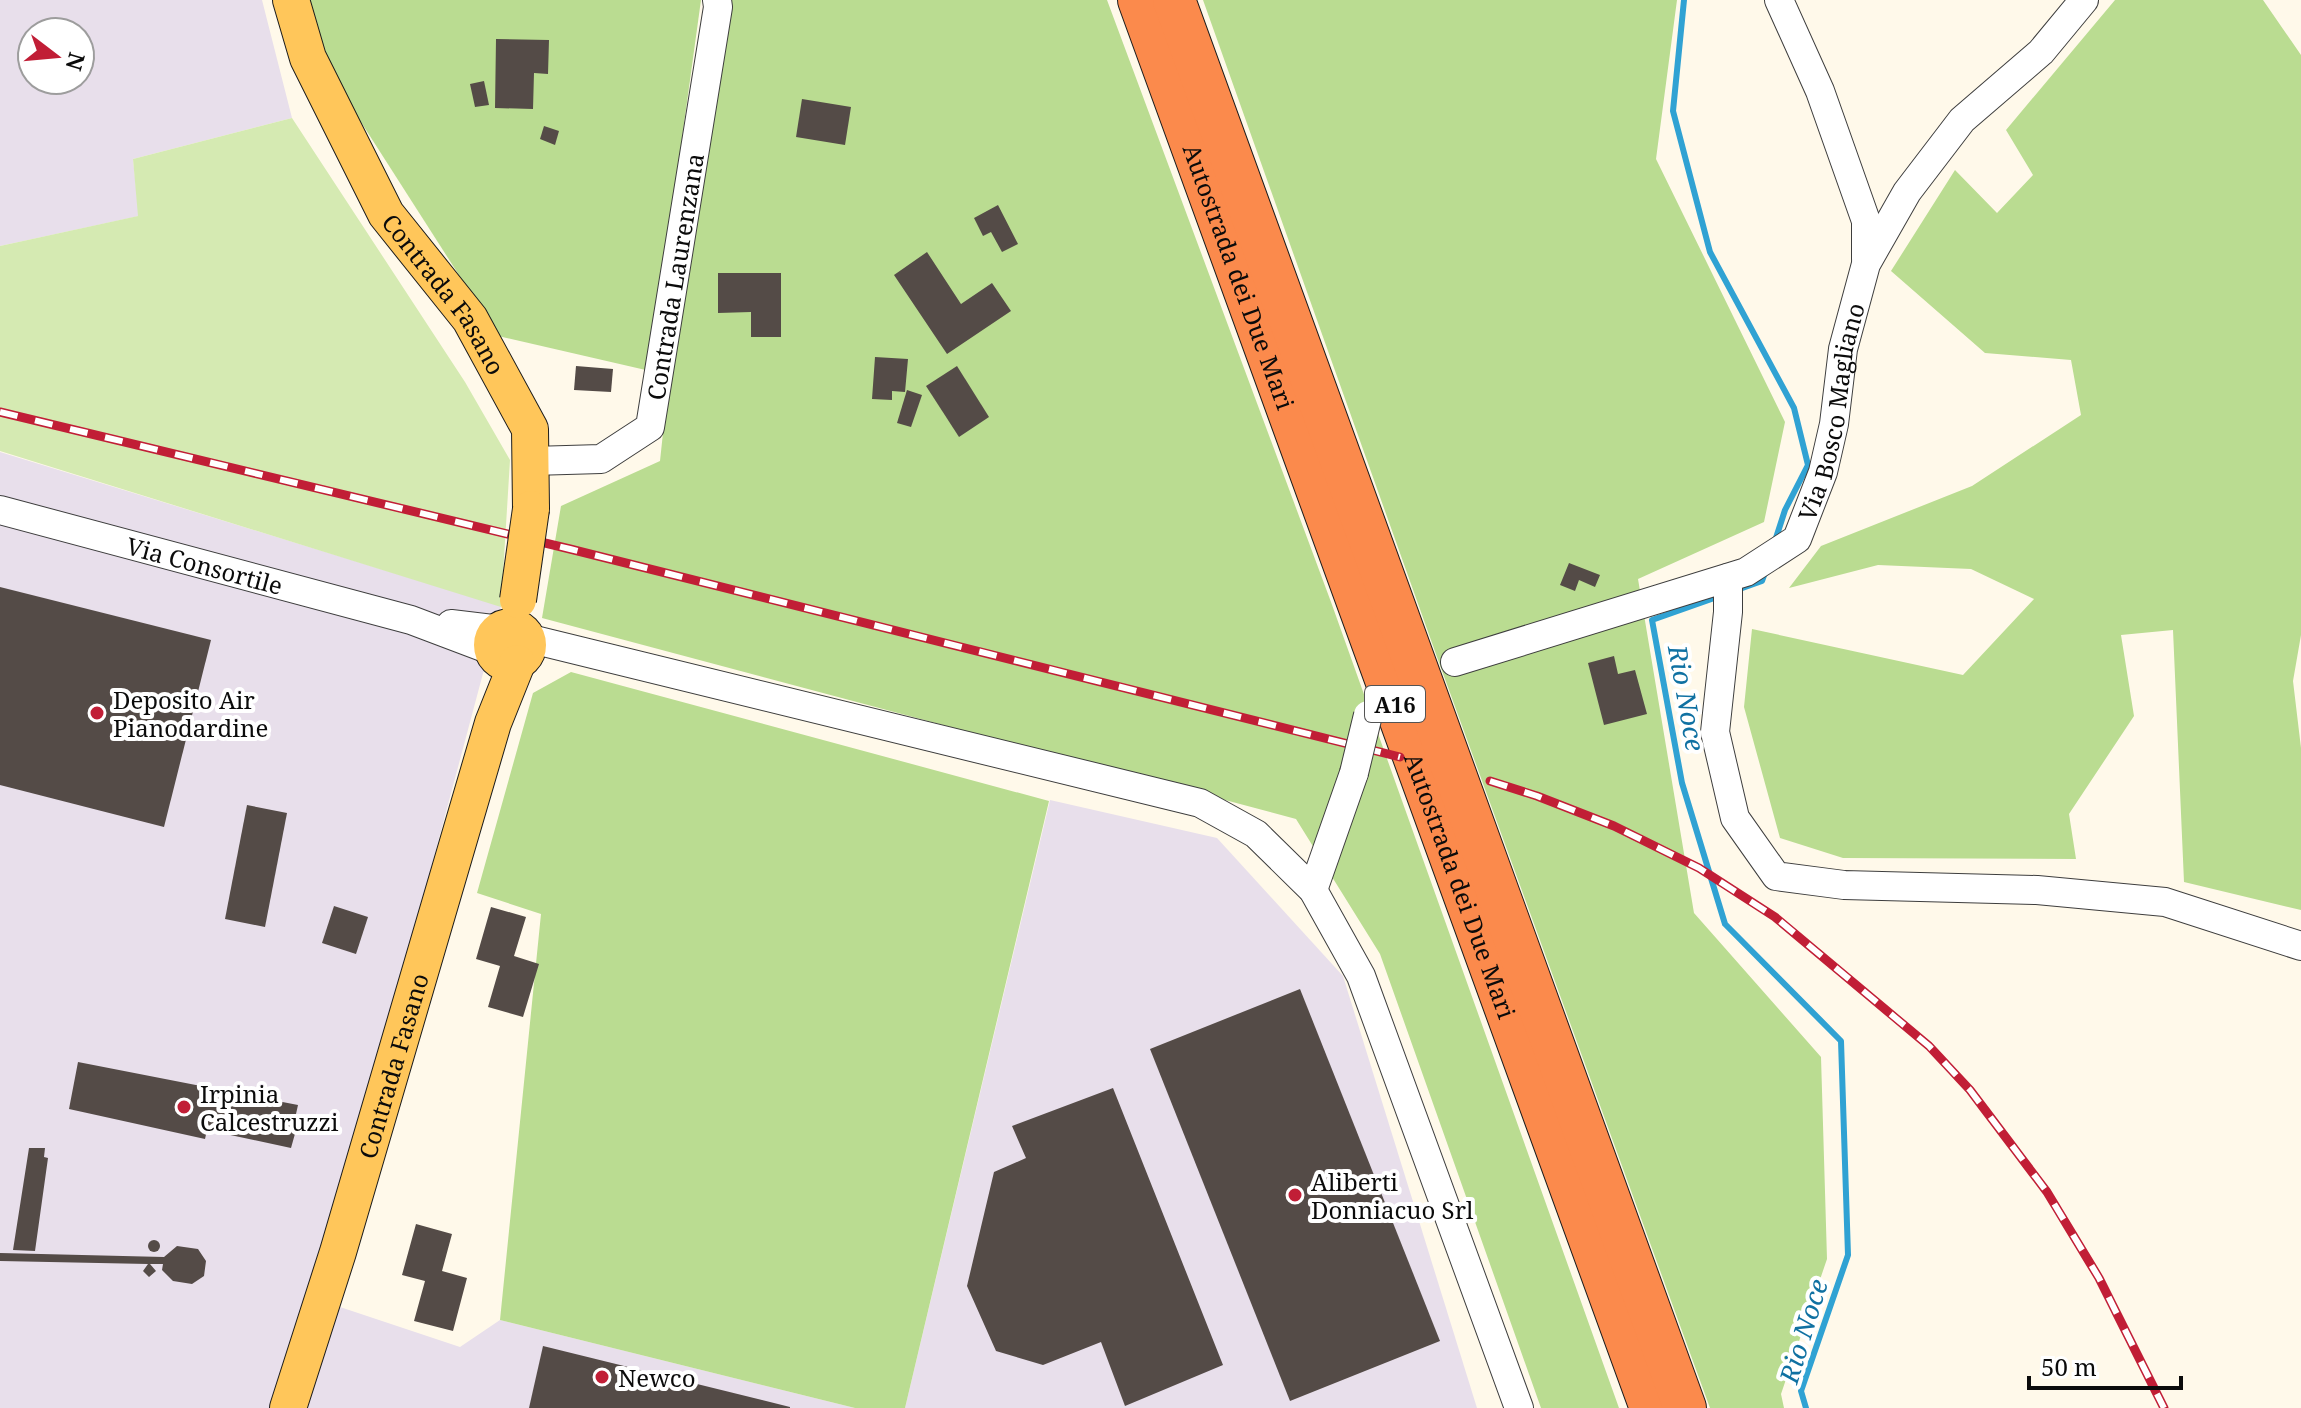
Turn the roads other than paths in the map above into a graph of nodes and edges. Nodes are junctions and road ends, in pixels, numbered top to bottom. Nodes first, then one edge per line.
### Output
1 (291, 0) edge
2 (717, 0) edge
3 (1139, 0) edge
4 (1174, 0) edge
5 (1779, 0) edge
6 (2084, 0) edge
7 (1866, 264) junction
8 (532, 461) junction
9 (0, 510) edge
10 (1728, 578) junction
11 (513, 640) junction
12 (1455, 662) dead end
13 (1368, 715) dead end
14 (1313, 890) junction
15 (2301, 946) edge
16 (288, 1408) edge
17 (1519, 1408) edge
18 (1651, 1408) edge
19 (1685, 1408) edge

1 - 8 main road, Contrada Fasano
2 - 8 street, Contrada Laurenzana
3 - 18 highway, Autostrada dei Due Mari / A16
4 - 19 highway, Autostrada dei Due Mari / A16
5 - 7 street
6 - 7 street, Via Bosco Magliano
7 - 10 street, Via Bosco Magliano
8 - 11 main road, Contrada Fasano, bridge
9 - 11 street, Via Consortile
10 - 12 street, Via Bosco Magliano
10 - 15 street
11 - 14 street, Via Consortile
11 - 16 main road, Contrada Fasano
13 - 14 street, bridge
14 - 17 street, Via Consortile

